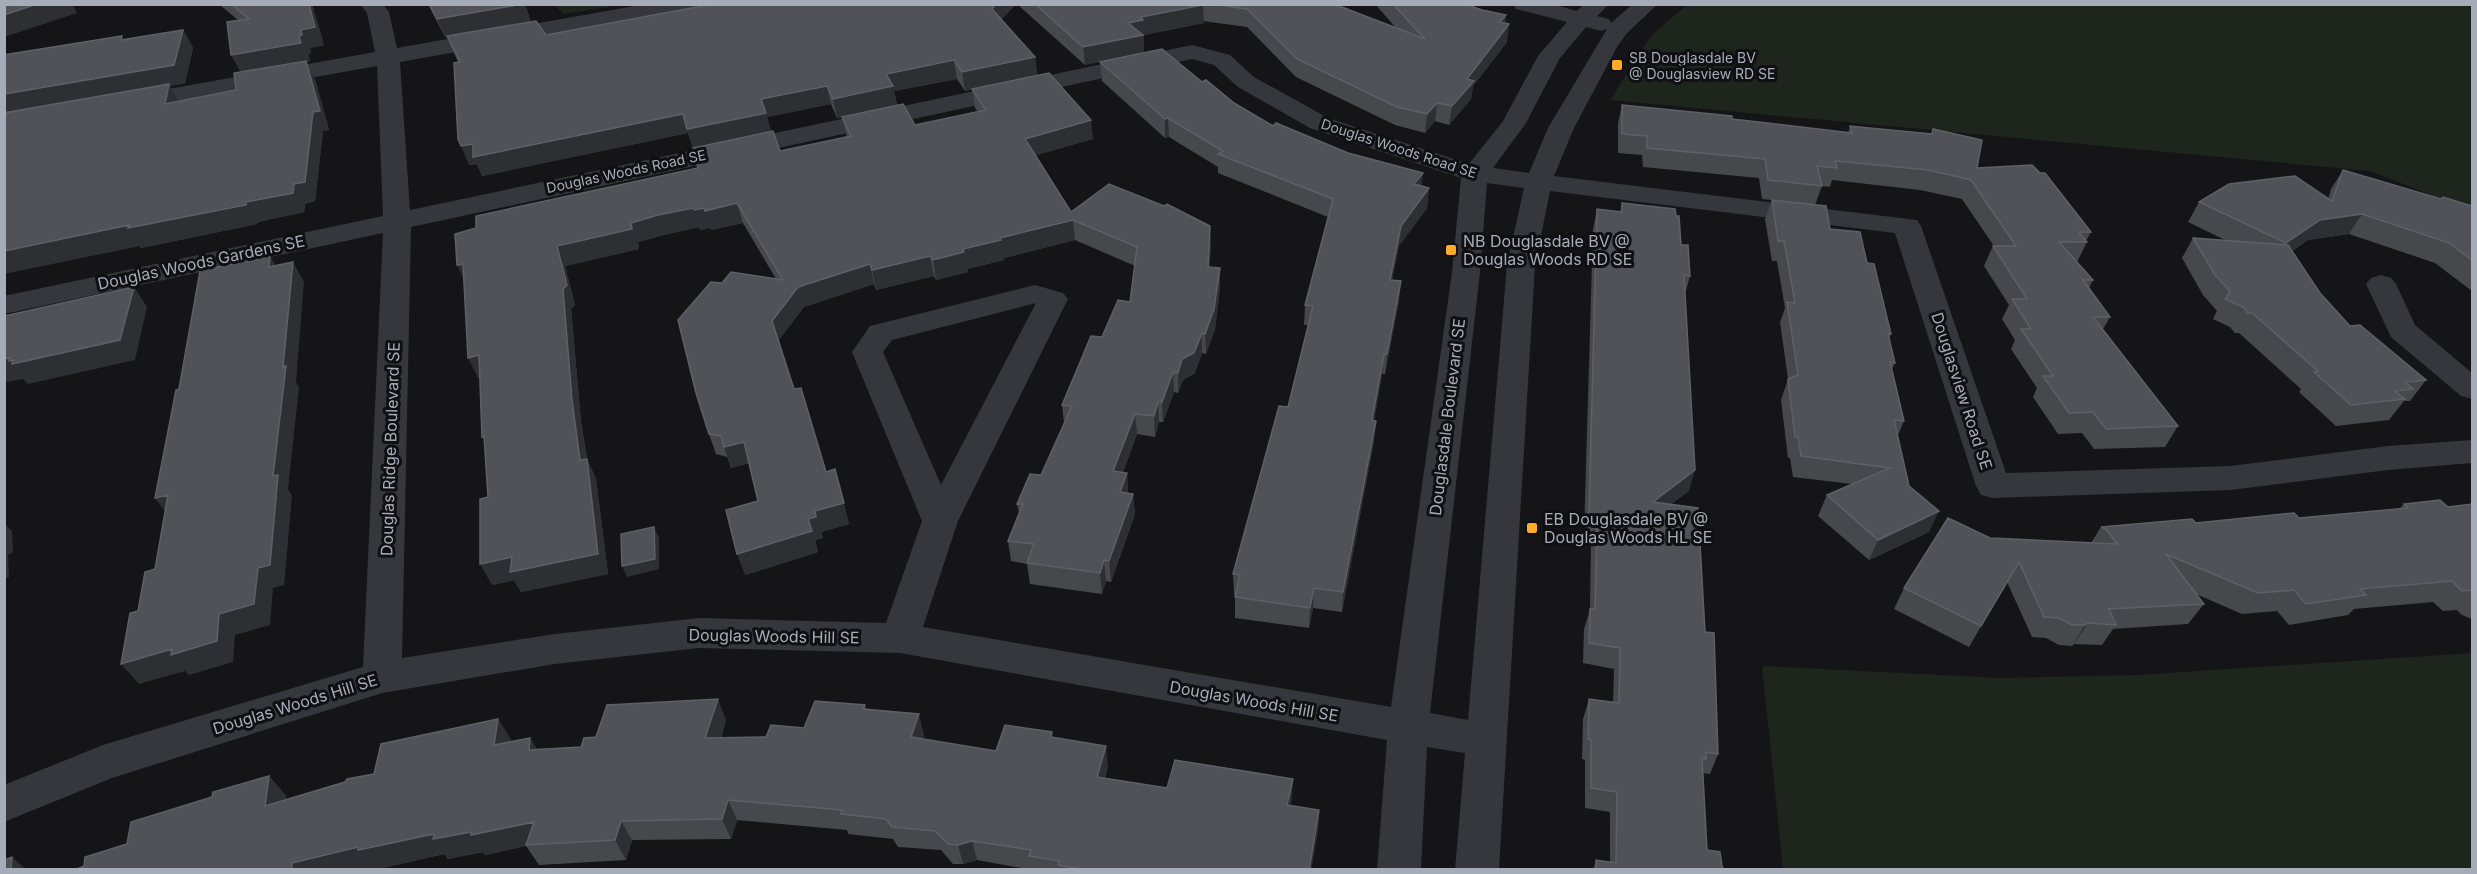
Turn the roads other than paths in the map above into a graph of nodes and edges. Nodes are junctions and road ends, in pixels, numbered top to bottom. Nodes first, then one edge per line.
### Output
1 (371, 4) edge
2 (686, 4) edge
3 (1524, 4) edge
4 (1647, 4) edge
5 (1600, 17) edge
6 (388, 58) junction
7 (109, 106) edge
8 (1475, 174) junction
9 (1538, 183) junction
10 (397, 220) junction
11 (2381, 284) dead end
12 (4, 305) edge
13 (2472, 389) edge
14 (2472, 452) edge
15 (940, 521) junction
16 (900, 638) junction
17 (382, 677) junction
18 (1408, 728) junction
19 (1486, 740) junction
20 (4, 804) edge
21 (1399, 870) edge
22 (1477, 870) edge

1 - 6 street, Douglas Ridge Boulevard SE
2 - 6 street
3 - 5 street
4 - 5 street
5 - 8 street
5 - 9 street
6 - 7 street
6 - 10 street, Douglas Ridge Boulevard SE
8 - 9 street, Douglas Woods Road SE
8 - 10 street, Douglas Woods Road SE
8 - 18 street, Douglasdale Boulevard SE
9 - 14 street, Douglasview Road SE
9 - 19 street
10 - 12 street, Douglas Woods Gardens SE
10 - 17 street, Douglas Ridge Boulevard SE
11 - 13 street
15 - 15 street
15 - 16 street
16 - 17 street, Douglas Woods Hill SE
16 - 18 street, Douglas Woods Hill SE
17 - 20 street, Douglas Woods Hill SE
18 - 19 street, Douglas Woods Hill SE
18 - 21 street, Douglasdale Boulevard SE
19 - 22 street

